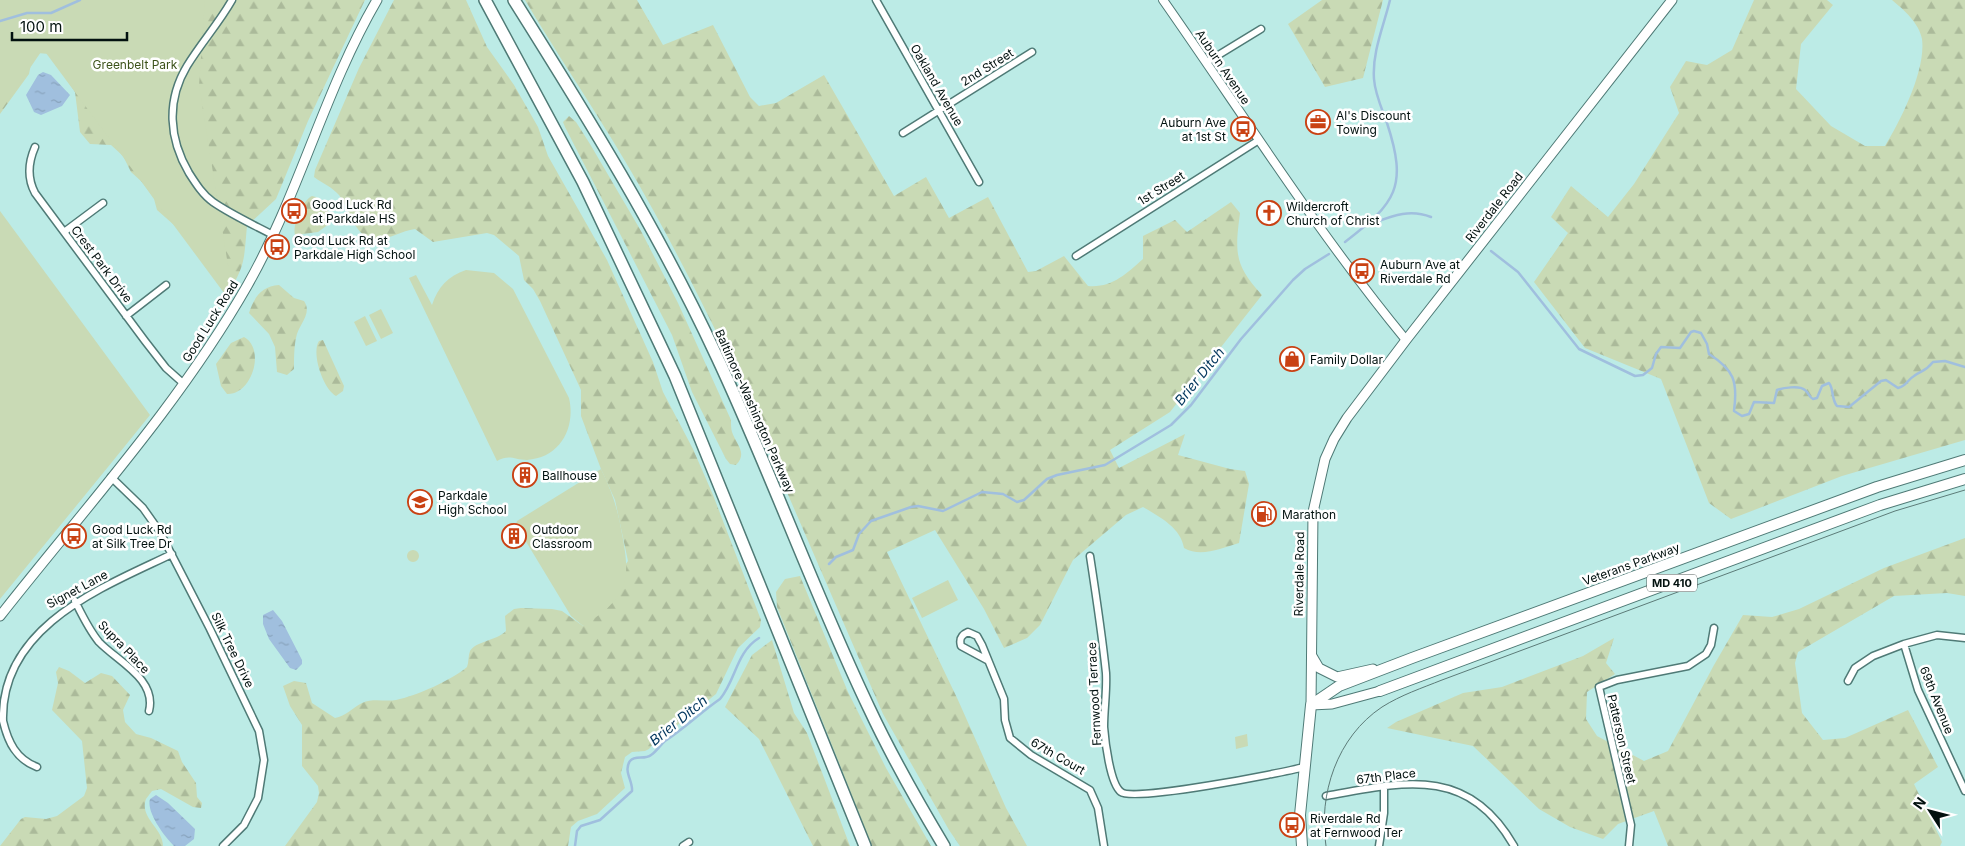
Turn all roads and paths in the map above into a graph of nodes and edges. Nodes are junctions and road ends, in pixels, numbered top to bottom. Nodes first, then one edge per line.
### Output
1 (232, 0) edge
2 (378, 0) edge
3 (485, 0) edge
4 (514, 0) edge
5 (876, 0) edge
6 (1162, 0) edge
7 (1672, 0) edge
8 (1261, 29) dead end
9 (1032, 52) dead end
10 (1206, 62) junction
11 (938, 110) junction
12 (903, 133) dead end
13 (1259, 140) junction
14 (36, 147) dead end
15 (979, 182) dead end
16 (103, 203) dead end
17 (64, 232) junction
18 (274, 235) junction
19 (1076, 256) dead end
20 (166, 285) dead end
21 (126, 316) junction
22 (1406, 340) junction
23 (184, 384) junction
24 (1965, 460) edge
25 (111, 477) junction
26 (1965, 479) edge
27 (172, 554) junction
28 (1090, 556) dead end
29 (75, 601) junction
30 (0, 616) edge
31 (1714, 628) dead end
32 (1965, 638) edge
33 (1904, 644) junction
34 (1311, 653) junction
35 (1412, 658) junction
36 (987, 660) junction
37 (1848, 682) dead end
38 (1380, 690) joint
39 (1311, 705) junction
40 (149, 711) dead end
41 (37, 767) dead end
42 (1304, 767) junction
43 (1384, 786) junction
44 (1965, 791) edge
45 (1326, 796) dead end
46 (223, 846) edge
47 (864, 846) edge
48 (944, 846) edge
49 (1104, 846) edge
50 (1302, 846) edge
51 (1379, 846) edge
52 (1514, 846) edge
53 (1629, 846) edge

1 - 18 street
2 - 18 main road, Good Luck Road
3 - 47 highway
4 - 48 highway, Baltimore-Washington Parkway
5 - 11 street, Oakland Avenue
6 - 10 street, Auburn Avenue
7 - 22 main road, Riverdale Road
8 - 10 street
9 - 11 street, 2nd Street
10 - 13 street, Auburn Avenue
11 - 12 street, 2nd Street
11 - 15 street, Oakland Avenue
13 - 19 street, 1st Street
13 - 22 street, Auburn Avenue
14 - 17 street, Crest Park Drive
16 - 17 street
17 - 21 street, Crest Park Drive
18 - 23 main road, Good Luck Road
20 - 21 street
21 - 23 street, Crest Park Drive
22 - 34 main road, Riverdale Road
23 - 25 main road, Good Luck Road
24 - 35 main road, Veterans Parkway / MD 410
25 - 27 street, Silk Tree Drive
25 - 30 main road, Good Luck Road
26 - 38 main road, MD 410
27 - 29 street, Signet Lane
27 - 46 street, Silk Tree Drive
28 - 42 street, Fernwood Terrace
29 - 40 street, Supra Place
29 - 41 street, Signet Lane
31 - 53 street, Patterson Street
32 - 33 street
33 - 37 street
33 - 44 street, 69th Avenue
34 - 35 main road
34 - 39 main road, Riverdale Road
35 - 39 main road, Veterans Parkway / MD 410
36 - 36 street, 67th Court
36 - 49 street, 67th Court
38 - 39 main road
39 - 42 main road, Riverdale Road
42 - 50 main road, Riverdale Road
43 - 45 street, 67th Place
43 - 51 street
43 - 52 street, 67th Place

